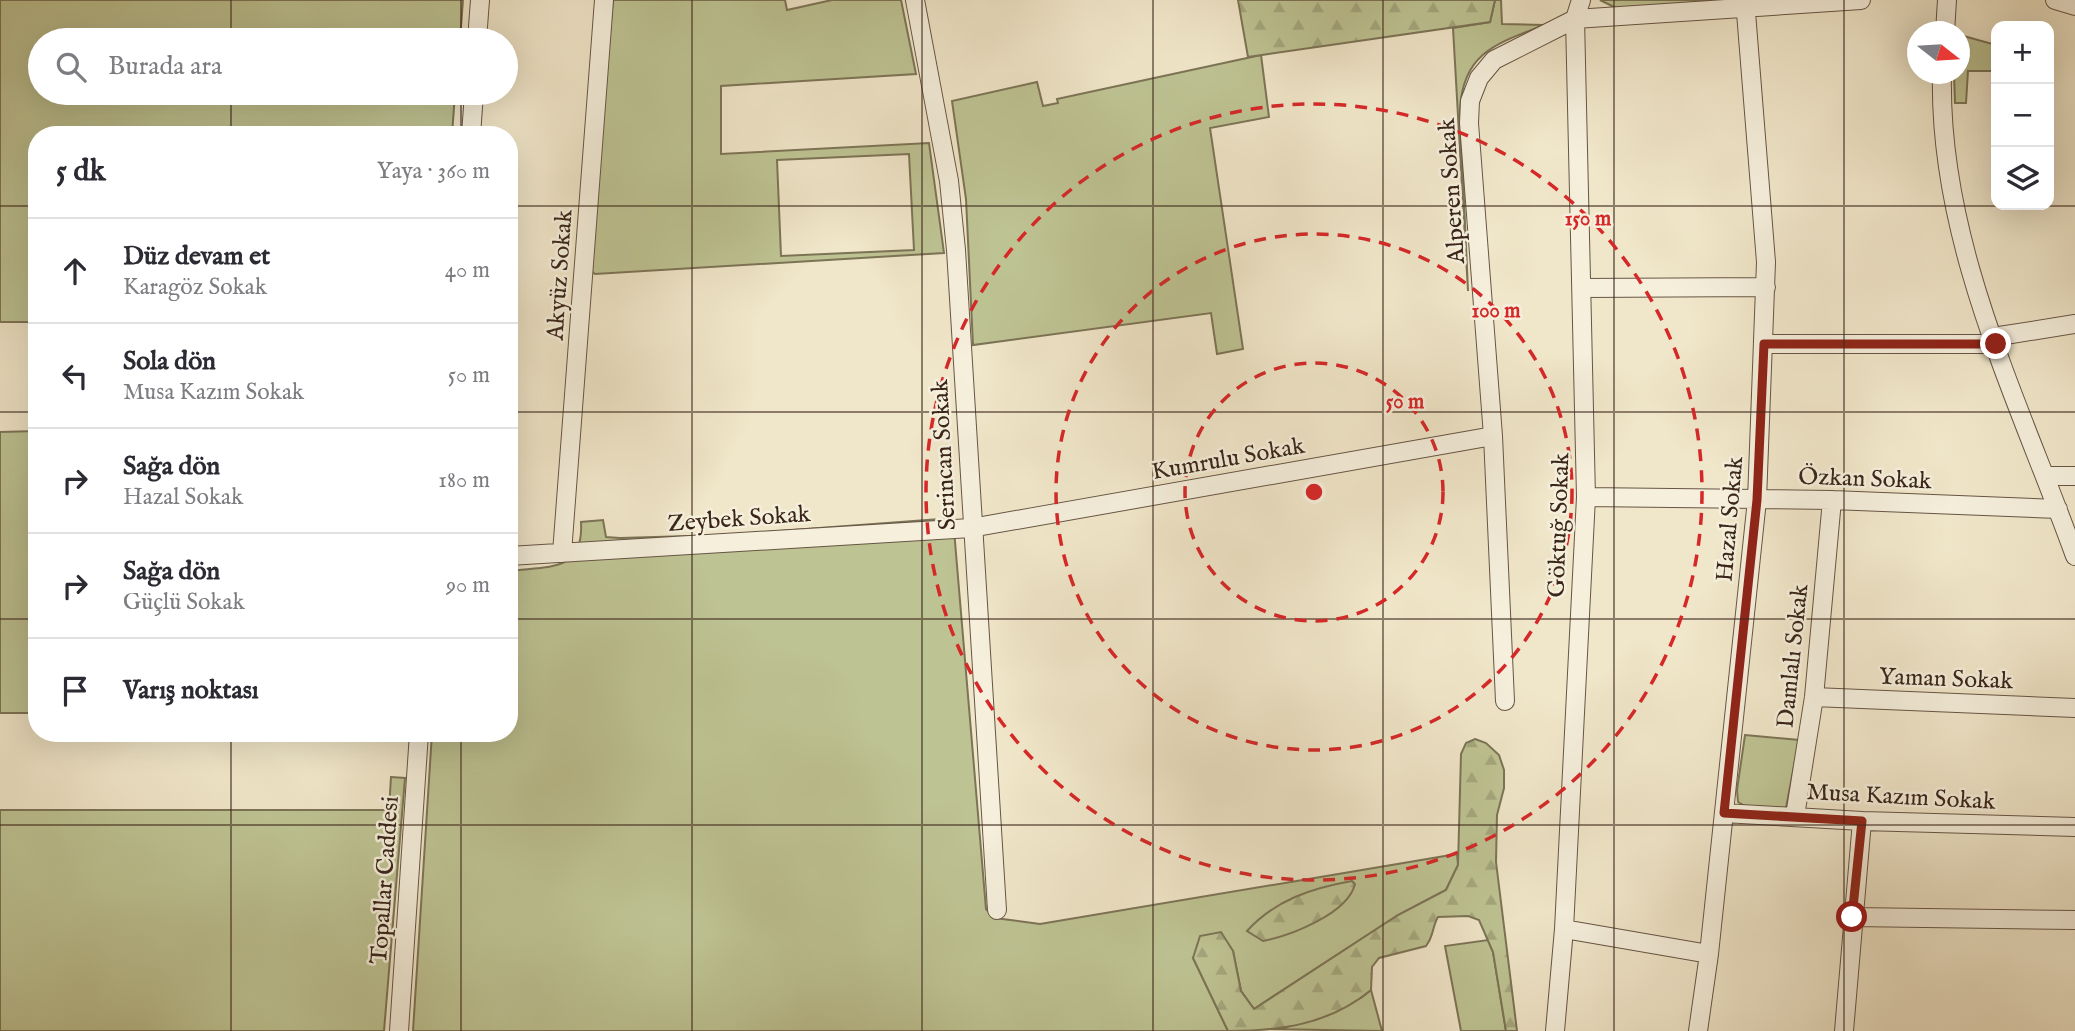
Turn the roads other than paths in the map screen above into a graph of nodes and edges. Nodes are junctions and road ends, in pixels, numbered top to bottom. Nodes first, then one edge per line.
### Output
1 (480, 0) edge
2 (604, 0) edge
3 (915, 0) edge
4 (1581, 0) edge
5 (1861, 0) edge
6 (1947, 0) edge
7 (2055, 0) edge
8 (1746, 4) edge
9 (2075, 6) edge
10 (1575, 19) junction
11 (1946, 21) edge
12 (478, 28) edge
13 (1942, 84) edge
14 (473, 105) edge
15 (472, 126) edge
16 (1582, 288) junction
17 (1766, 288) junction
18 (2075, 324) edge
19 (1994, 341) junction
20 (1764, 344) junction
21 (1493, 436) junction
22 (2046, 476) junction
23 (2075, 476) edge
24 (1586, 497) junction
25 (1757, 500) junction
26 (1832, 500) junction
27 (2058, 509) junction
28 (971, 528) junction
29 (562, 553) junction
30 (518, 555) edge
31 (2075, 556) edge
32 (1814, 697) junction
33 (1505, 701) dead end
34 (2075, 708) edge
35 (418, 742) edge
36 (1724, 813) junction
37 (1795, 816) junction
38 (1862, 821) junction
39 (2075, 827) edge
40 (997, 910) dead end
41 (1852, 917) junction
42 (2075, 920) edge
43 (1564, 929) junction
44 (1709, 954) junction
45 (399, 1031) edge
46 (1555, 1031) edge
47 (1698, 1031) edge
48 (1844, 1031) edge

1 - 12 street
2 - 29 street, Akyüz Sokak
3 - 28 street, Serincan Sokak
4 - 10 street
5 - 8 street
6 - 11 street
7 - 9 street
8 - 10 street
8 - 17 street, Hazal Sokak
10 - 16 street, Göktuğ Sokak
10 - 21 street, Alperen Sokak
13 - 19 street
14 - 15 street
16 - 17 street
16 - 24 street, Göktuğ Sokak
17 - 20 street, Hazal Sokak
18 - 19 street
19 - 20 street
19 - 22 street
20 - 25 street, Hazal Sokak
21 - 28 street, Kumrulu Sokak
21 - 33 street, Alperen Sokak
22 - 23 street
22 - 27 street
24 - 25 street, Özkan Sokak
24 - 43 street, Göktuğ Sokak
25 - 26 street, Özkan Sokak
25 - 36 street, Hazal Sokak
26 - 27 street, Özkan Sokak
26 - 32 street, Damlalı Sokak
27 - 31 street
28 - 29 street, Zeybek Sokak
28 - 40 street, Serincan Sokak
29 - 30 street, Zeybek Sokak
32 - 34 street, Yaman Sokak
32 - 37 street, Damlalı Sokak
35 - 45 street, Topallar Caddesi
36 - 37 street, Musa Kazım Sokak
36 - 44 street, Hazal Sokak
37 - 38 street, Musa Kazım Sokak
38 - 39 street, Musa Kazım Sokak
38 - 41 street
41 - 42 street
41 - 48 street
43 - 44 street
43 - 46 street, Göktuğ Sokak
44 - 47 street, Hazal Sokak

